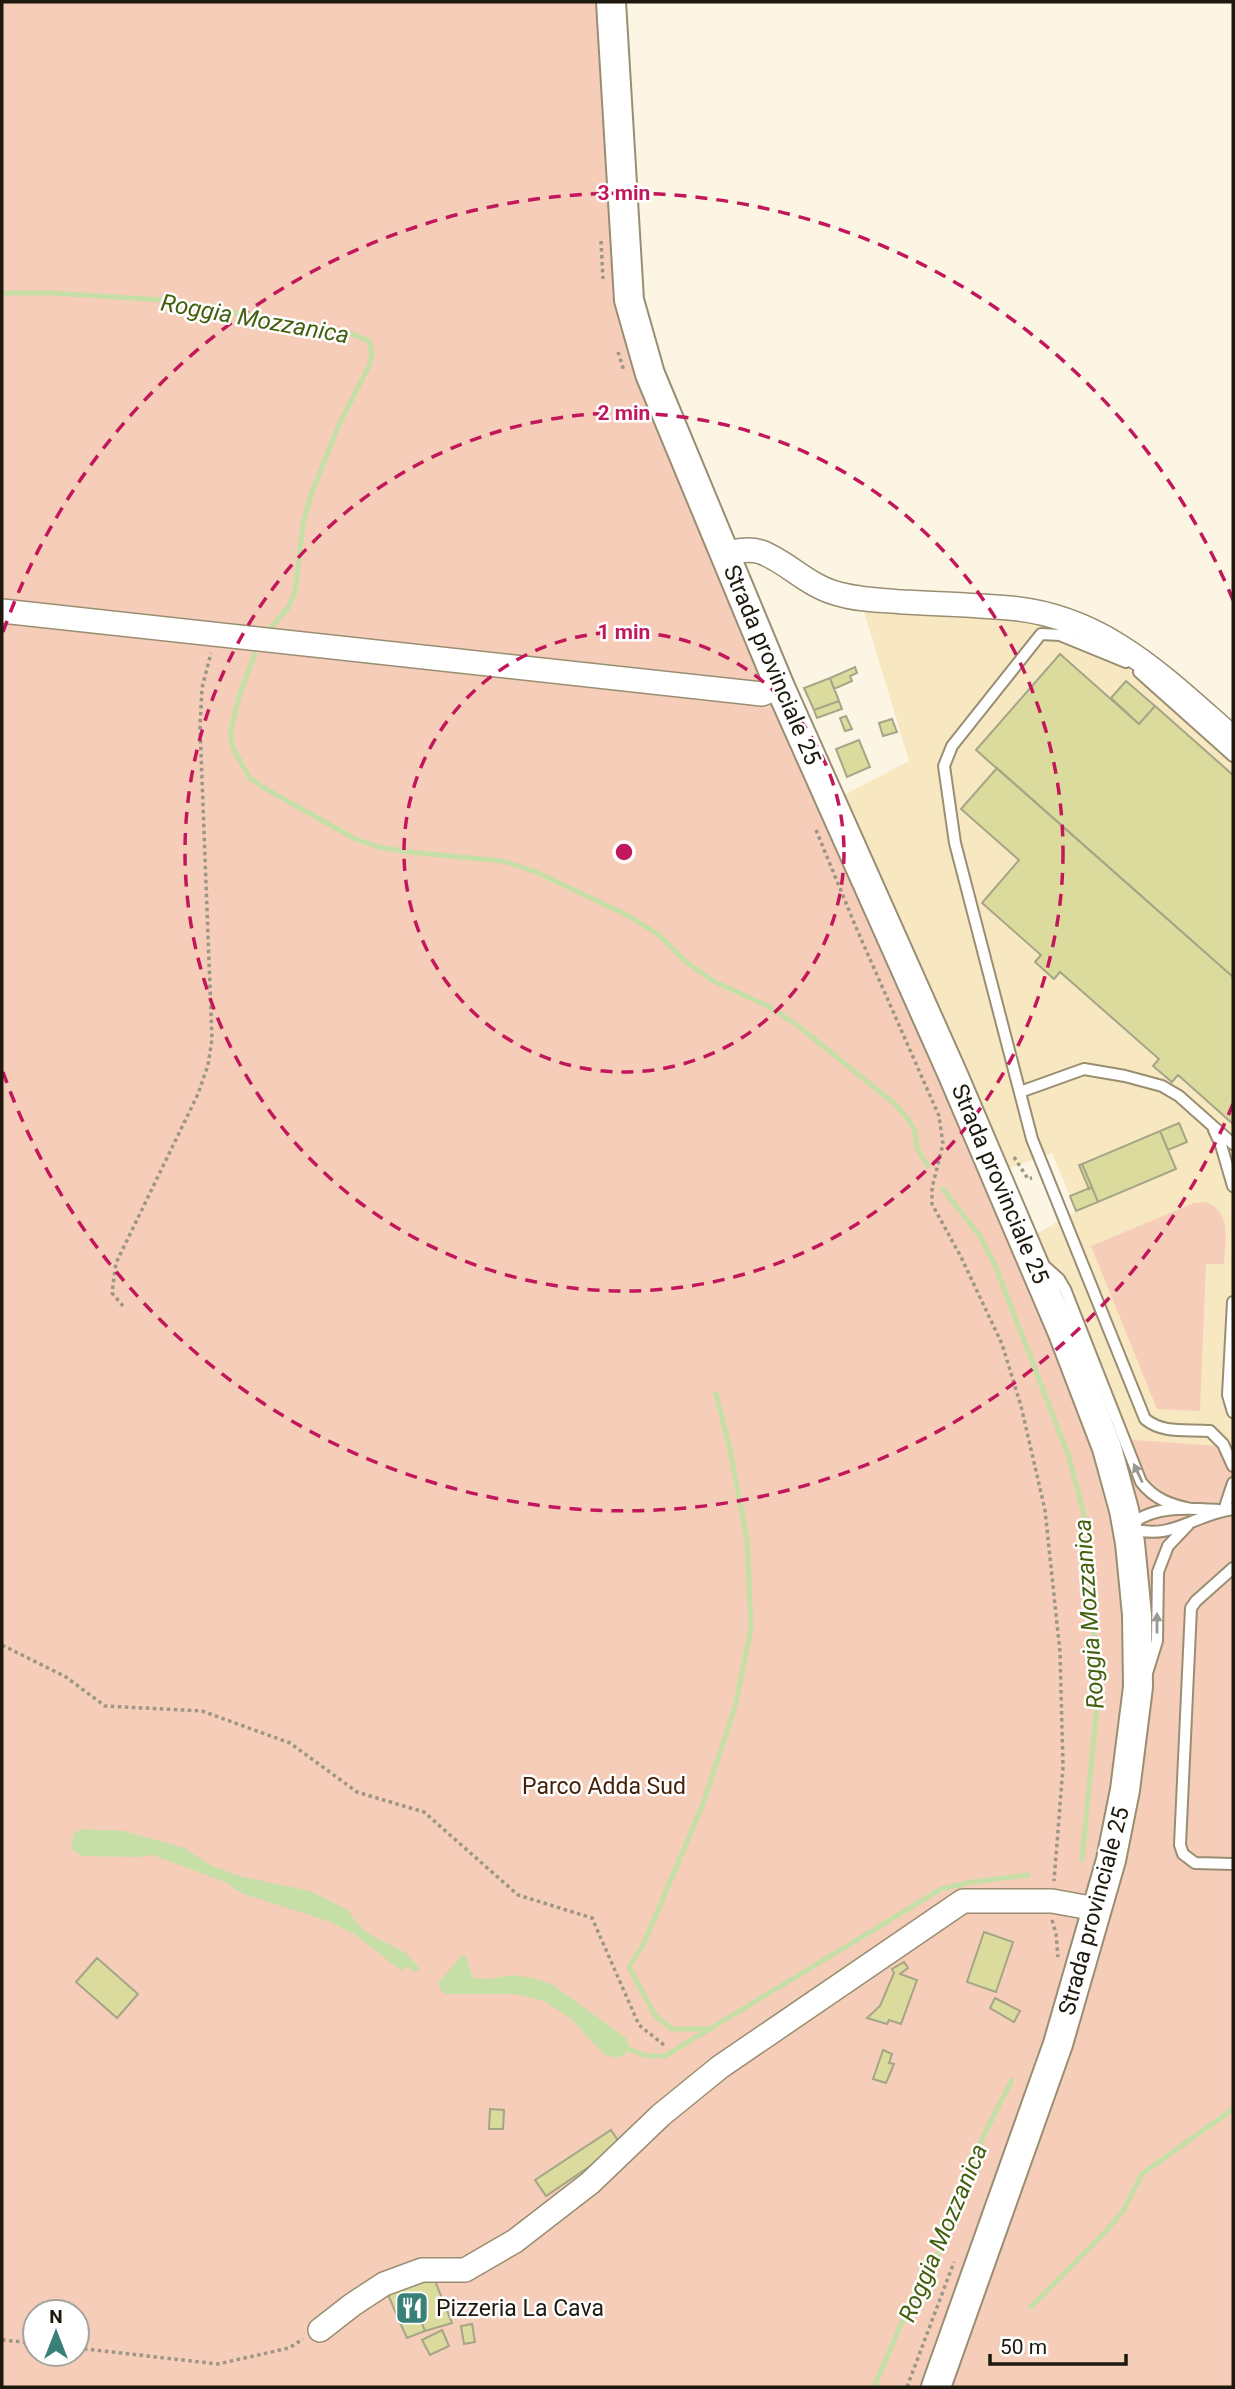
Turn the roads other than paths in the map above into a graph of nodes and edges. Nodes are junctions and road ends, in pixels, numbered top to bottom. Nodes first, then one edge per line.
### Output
1 (611, 2) edge
2 (724, 553) junction
3 (2, 611) edge
4 (780, 687) junction
5 (1233, 738) edge
6 (1233, 757) edge
7 (1020, 1092) junction
8 (1211, 1125) junction
9 (1233, 1144) edge
10 (1233, 1186) edge
11 (1028, 1252) junction
12 (1233, 1302) edge
13 (1233, 1412) edge
14 (1228, 1448) edge
15 (1233, 1466) edge
16 (1233, 1483) edge
17 (1191, 1509) junction
18 (1229, 1509) edge
19 (1188, 1525) junction
20 (1127, 1528) junction
21 (1233, 1568) edge
22 (1138, 1687) junction
23 (1233, 1864) edge
24 (1096, 1909) junction
25 (320, 2330) road end
26 (936, 2387) edge

1 - 2 street, Strada provinciale 25
2 - 4 street, Strada provinciale 25
2 - 5 street
3 - 4 street
4 - 11 street, Strada provinciale 25
6 - 7 lane
7 - 8 lane
7 - 14 lane
8 - 9 lane
8 - 10 lane
17 -> 11 lane
11 - 20 street, Strada provinciale 25
12 - 13 lane
14 - 15 lane
16 - 18 lane
17 - 18 lane
17 - 20 lane
18 - 19 lane
19 - 20 lane
22 -> 19 lane
20 - 22 street, Strada provinciale 25
21 - 23 lane
22 - 24 street, Strada provinciale 25
24 - 25 street
24 - 26 street, Strada provinciale 25

